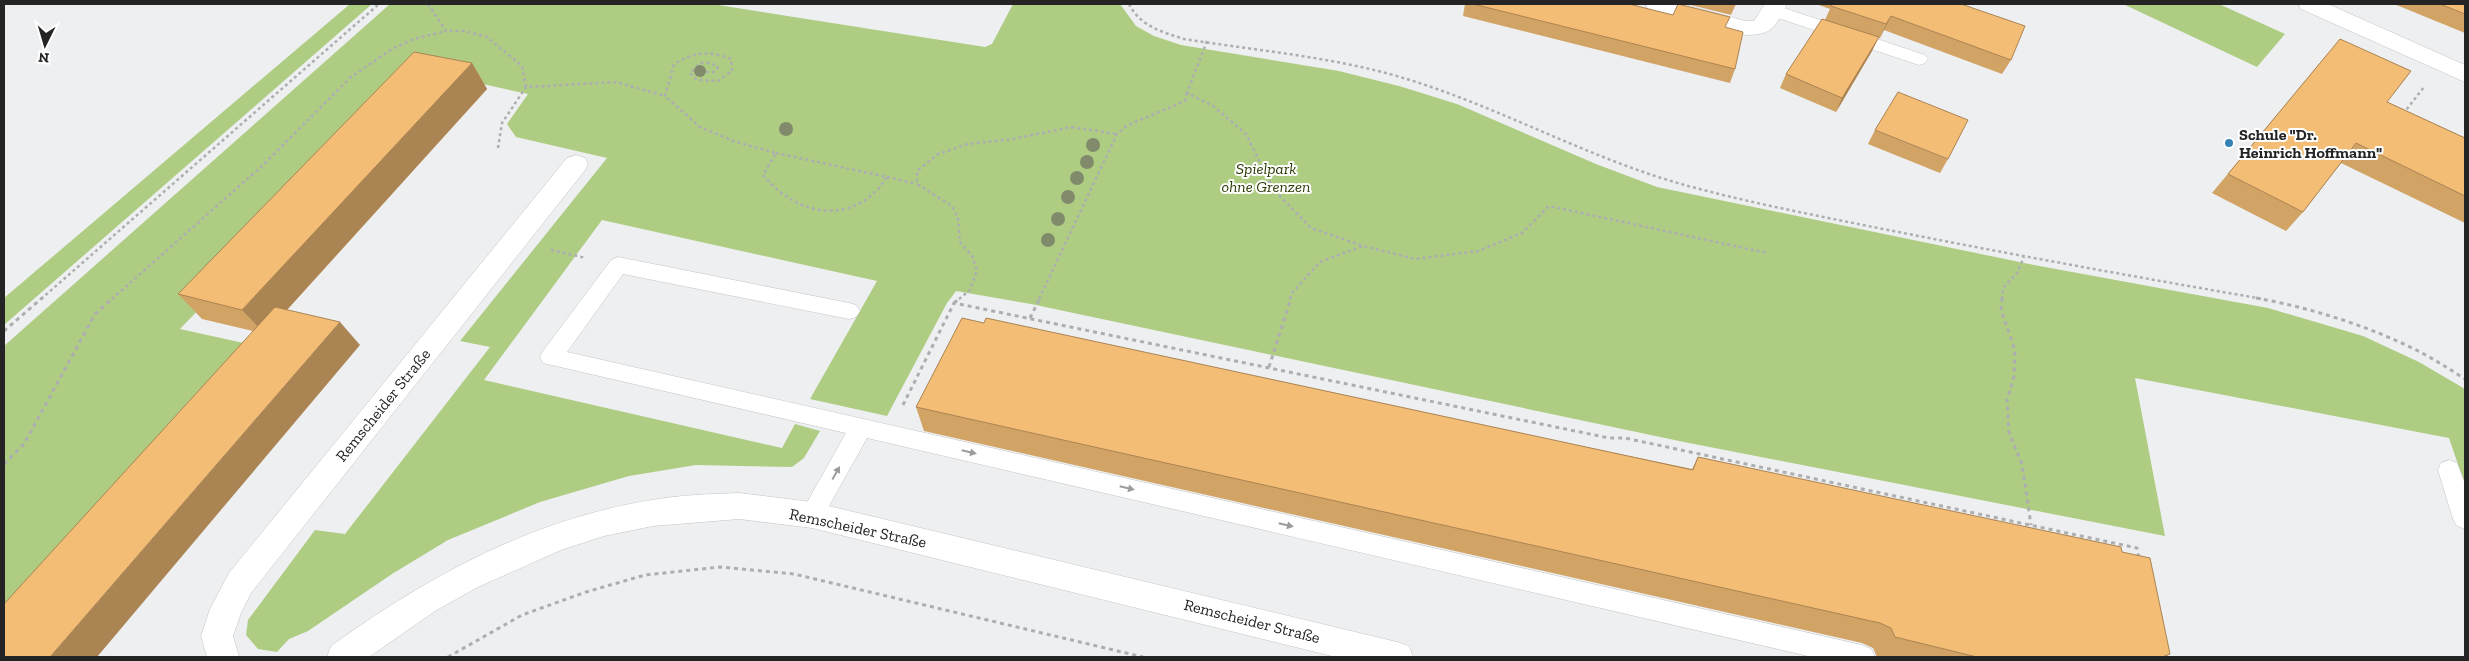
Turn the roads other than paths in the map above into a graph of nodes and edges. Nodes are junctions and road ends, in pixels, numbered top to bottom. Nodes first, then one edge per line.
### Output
1 (1656, 4) edge
2 (2309, 4) edge
3 (1774, 7) edge
4 (1919, 59) dead end
5 (2465, 74) edge
6 (576, 164) dead end
7 (849, 311) dead end
8 (862, 427) junction
9 (2449, 470) dead end
10 (812, 515) junction
11 (2465, 519) edge
12 (222, 657) edge
13 (343, 657) edge
14 (1397, 657) edge
15 (1862, 657) edge

1 - 3 street
2 - 5 street
3 - 4 lane
6 - 12 street, Remscheider Straße
7 - 8 lane
10 -> 8 lane
8 -> 15 lane
9 - 11 lane
10 - 13 street, Remscheider Straße
10 - 14 street, Remscheider Straße

